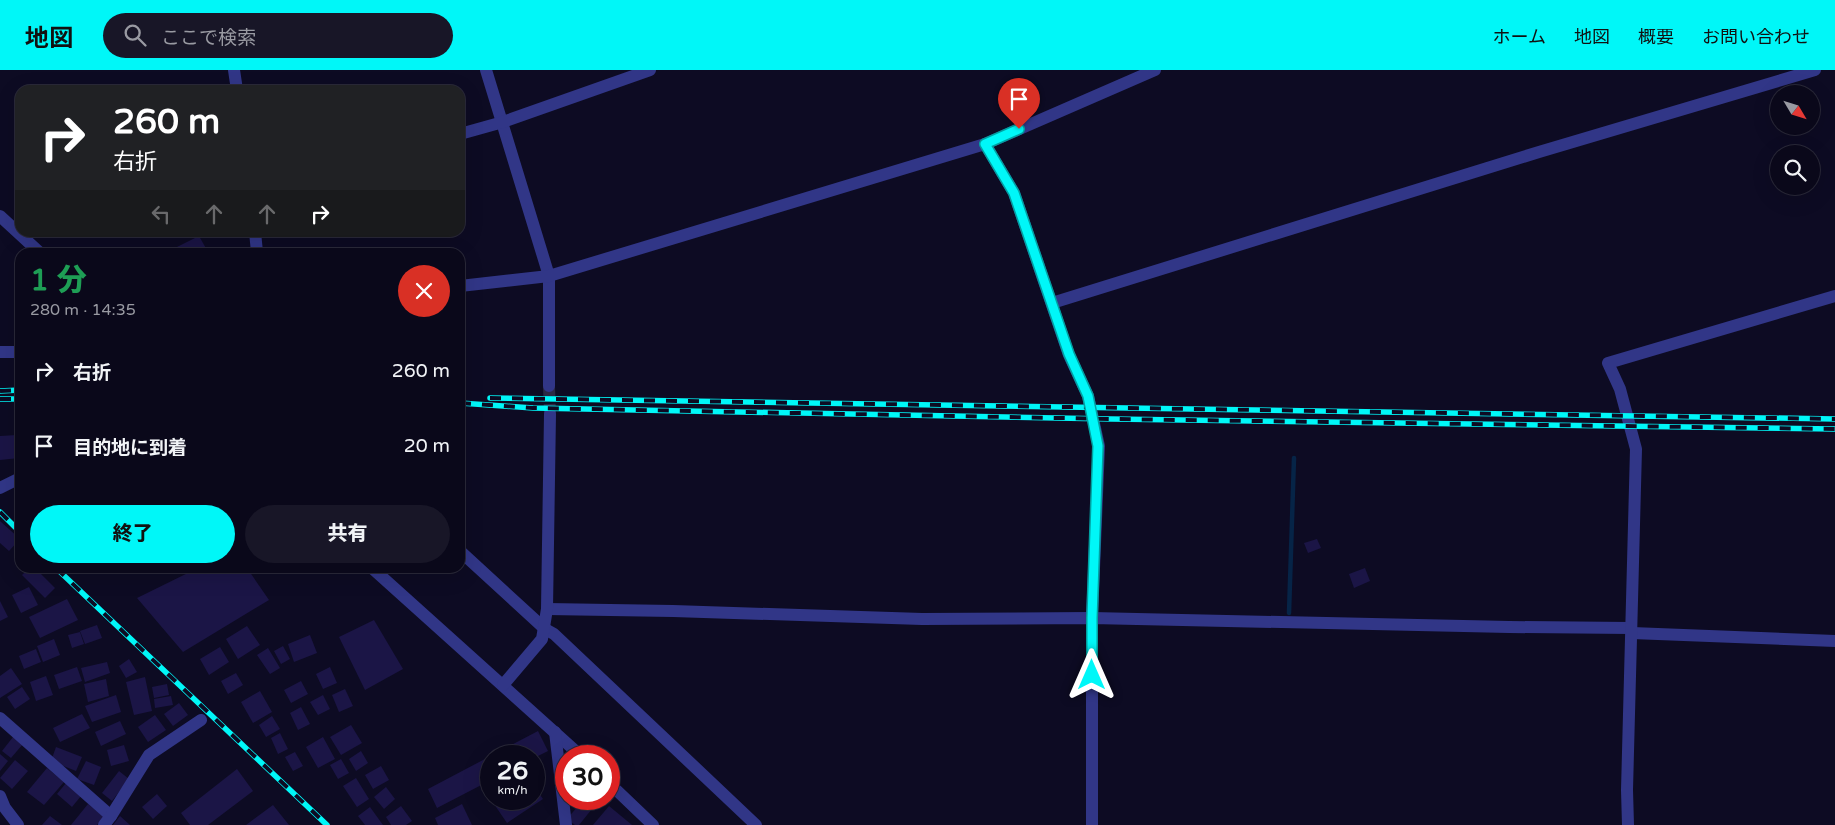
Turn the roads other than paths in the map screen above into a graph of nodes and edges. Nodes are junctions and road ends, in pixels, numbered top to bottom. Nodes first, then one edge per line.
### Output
1 (234, 70) edge
2 (486, 70) edge
3 (650, 70) edge
4 (1155, 70) edge
5 (1815, 70) edge
6 (236, 85) edge
7 (503, 122) junction
8 (465, 133) edge
9 (985, 144) junction
10 (0, 216) edge
11 (15, 230) edge
12 (23, 237) edge
13 (35, 248) edge
14 (550, 276) junction
15 (465, 285) edge
16 (1835, 296) edge
17 (1052, 303) junction
18 (0, 352) edge
19 (15, 352) edge
20 (549, 386) tunnel mouth
21 (550, 414) tunnel mouth
22 (15, 480) edge
23 (0, 488) edge
24 (465, 555) edge
25 (378, 573) edge
26 (547, 609) junction
27 (1092, 618) junction
28 (545, 629) junction
29 (1632, 630) junction
30 (1835, 640) edge
31 (503, 685) junction
32 (0, 718) edge
33 (201, 720) dead end
34 (555, 732) junction
35 (569, 745) edge
36 (620, 794) edge
37 (0, 796) edge
38 (107, 820) edge
39 (18, 825) edge
40 (566, 825) edge
41 (653, 825) edge
42 (756, 825) edge
43 (1092, 825) edge
44 (1628, 825) edge

1 - 6 street
2 - 7 street
3 - 7 street
4 - 9 street
5 - 17 street
7 - 8 street
7 - 14 street
9 - 14 street
9 - 17 street
10 - 11 street
12 - 13 street
14 - 15 street
14 - 20 street
16 - 29 street
17 - 27 street
18 - 19 street
21 - 26 street
22 - 23 street
24 - 28 street
25 - 31 street
26 - 27 street
26 - 28 street
27 - 29 street
27 - 43 street
28 - 31 street
28 - 42 street
29 - 30 street
29 - 44 street
31 - 34 street
32 - 38 street
33 - 38 street
34 - 35 street
34 - 40 street
36 - 41 street
37 - 39 street

